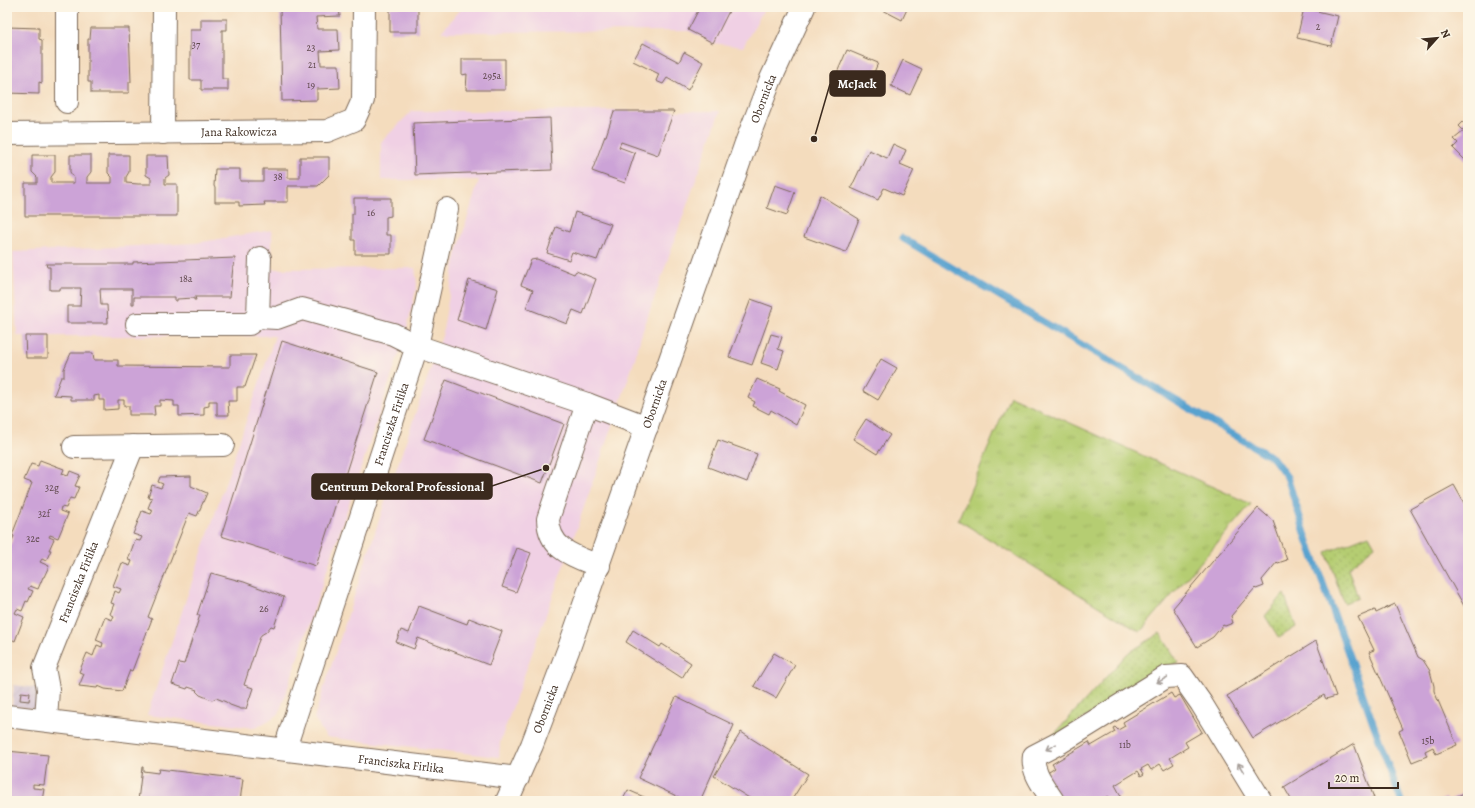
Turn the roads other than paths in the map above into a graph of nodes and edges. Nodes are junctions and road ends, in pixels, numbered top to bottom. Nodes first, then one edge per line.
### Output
1 (67, 7) edge
2 (164, 7) edge
3 (364, 7) edge
4 (804, 7) edge
5 (67, 102) dead end
6 (163, 133) junction
7 (7, 134) edge
8 (447, 209) dead end
9 (260, 258) dead end
10 (258, 317) junction
11 (137, 324) dead end
12 (417, 346) junction
13 (587, 404) junction
14 (647, 427) junction
15 (133, 446) junction
16 (223, 446) dead end
17 (74, 447) dead end
18 (598, 566) junction
19 (7, 716) edge
20 (46, 720) junction
21 (285, 748) junction
22 (518, 778) junction
23 (507, 801) edge
24 (1053, 801) edge
25 (1261, 801) edge

1 - 5 street
2 - 6 street
3 - 6 street, Jana Rakowicza
4 - 14 street, Obornicka
6 - 7 street, Jana Rakowicza
8 - 12 street, Franciszka Firlika
9 - 10 street
10 - 11 street
10 - 12 street
12 - 13 street
12 - 21 street, Franciszka Firlika
13 - 14 street
13 - 18 street
14 - 18 street, Obornicka
15 - 16 street
15 - 17 street
15 - 20 street, Franciszka Firlika
18 - 22 street, Obornicka
19 - 20 street, Franciszka Firlika
20 - 21 street, Franciszka Firlika
21 - 22 street, Franciszka Firlika
22 - 23 street, Obornicka
25 -> 24 street

